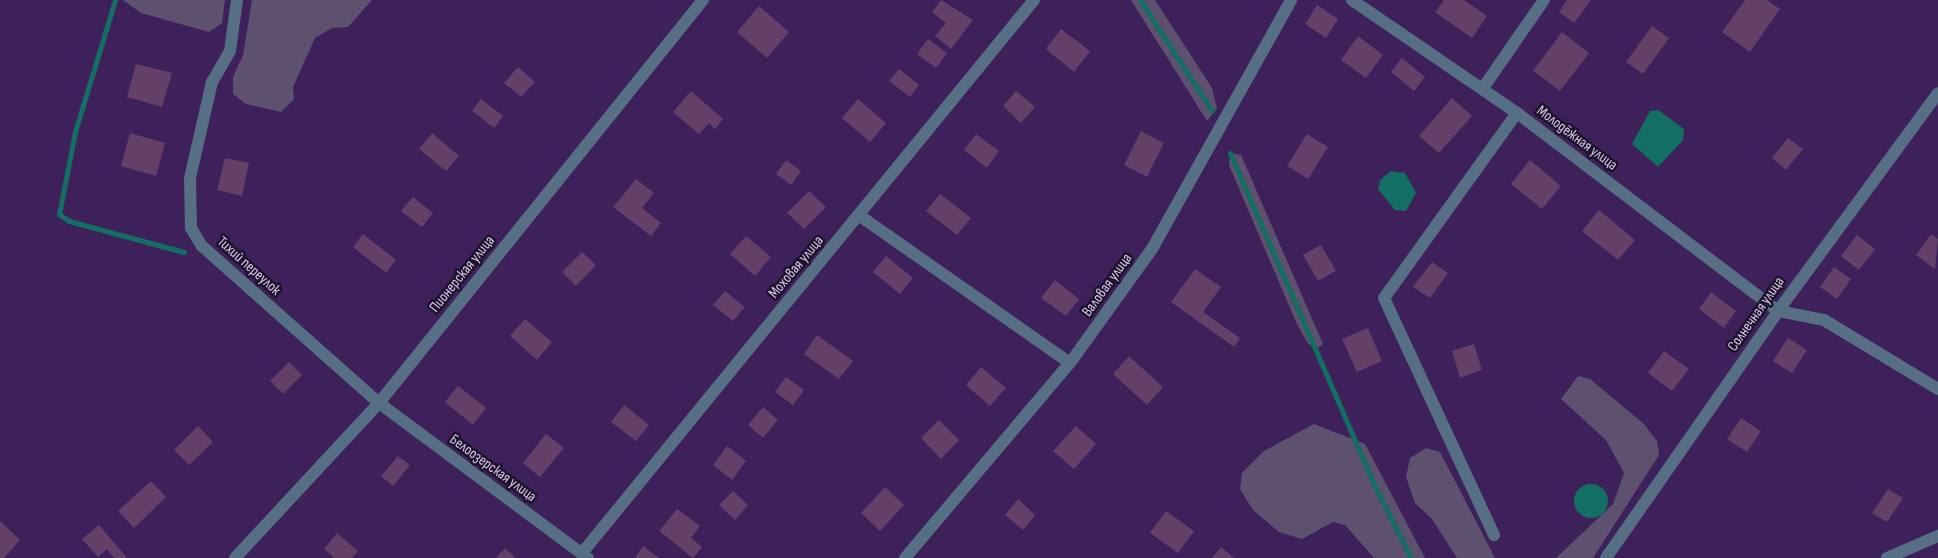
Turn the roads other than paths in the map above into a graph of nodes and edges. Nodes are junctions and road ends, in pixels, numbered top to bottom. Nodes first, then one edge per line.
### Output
1 (237, 0) edge
2 (703, 0) edge
3 (1034, 0) edge
4 (1291, 0) edge
5 (1352, 0) edge
6 (1544, 0) edge
7 (1483, 88) junction
8 (1938, 93) edge
9 (1517, 113) junction
10 (860, 216) junction
11 (1778, 310) junction
12 (1070, 363) junction
13 (1938, 389) edge
14 (379, 404) junction
15 (1494, 535) dead end
16 (1938, 536) edge
17 (585, 556) edge
18 (234, 558) edge
19 (905, 558) edge
20 (1606, 558) edge
21 (1887, 558) edge

1 - 14 street, Тихий переулок
2 - 14 street, Пионерская улица
3 - 10 street, Моховая улица
4 - 12 street, Валовая улица
5 - 7 street, Молодёжная улица
6 - 7 street
7 - 9 street, Молодёжная улица
8 - 11 street, Солнечная улица
9 - 11 street, Молодёжная улица
9 - 15 street
10 - 12 street
10 - 17 street, Моховая улица
11 - 13 street
11 - 20 street, Солнечная улица
12 - 19 street, Валовая улица
14 - 17 street, Белоозерская улица
14 - 18 street, Пионерская улица
16 - 21 street

